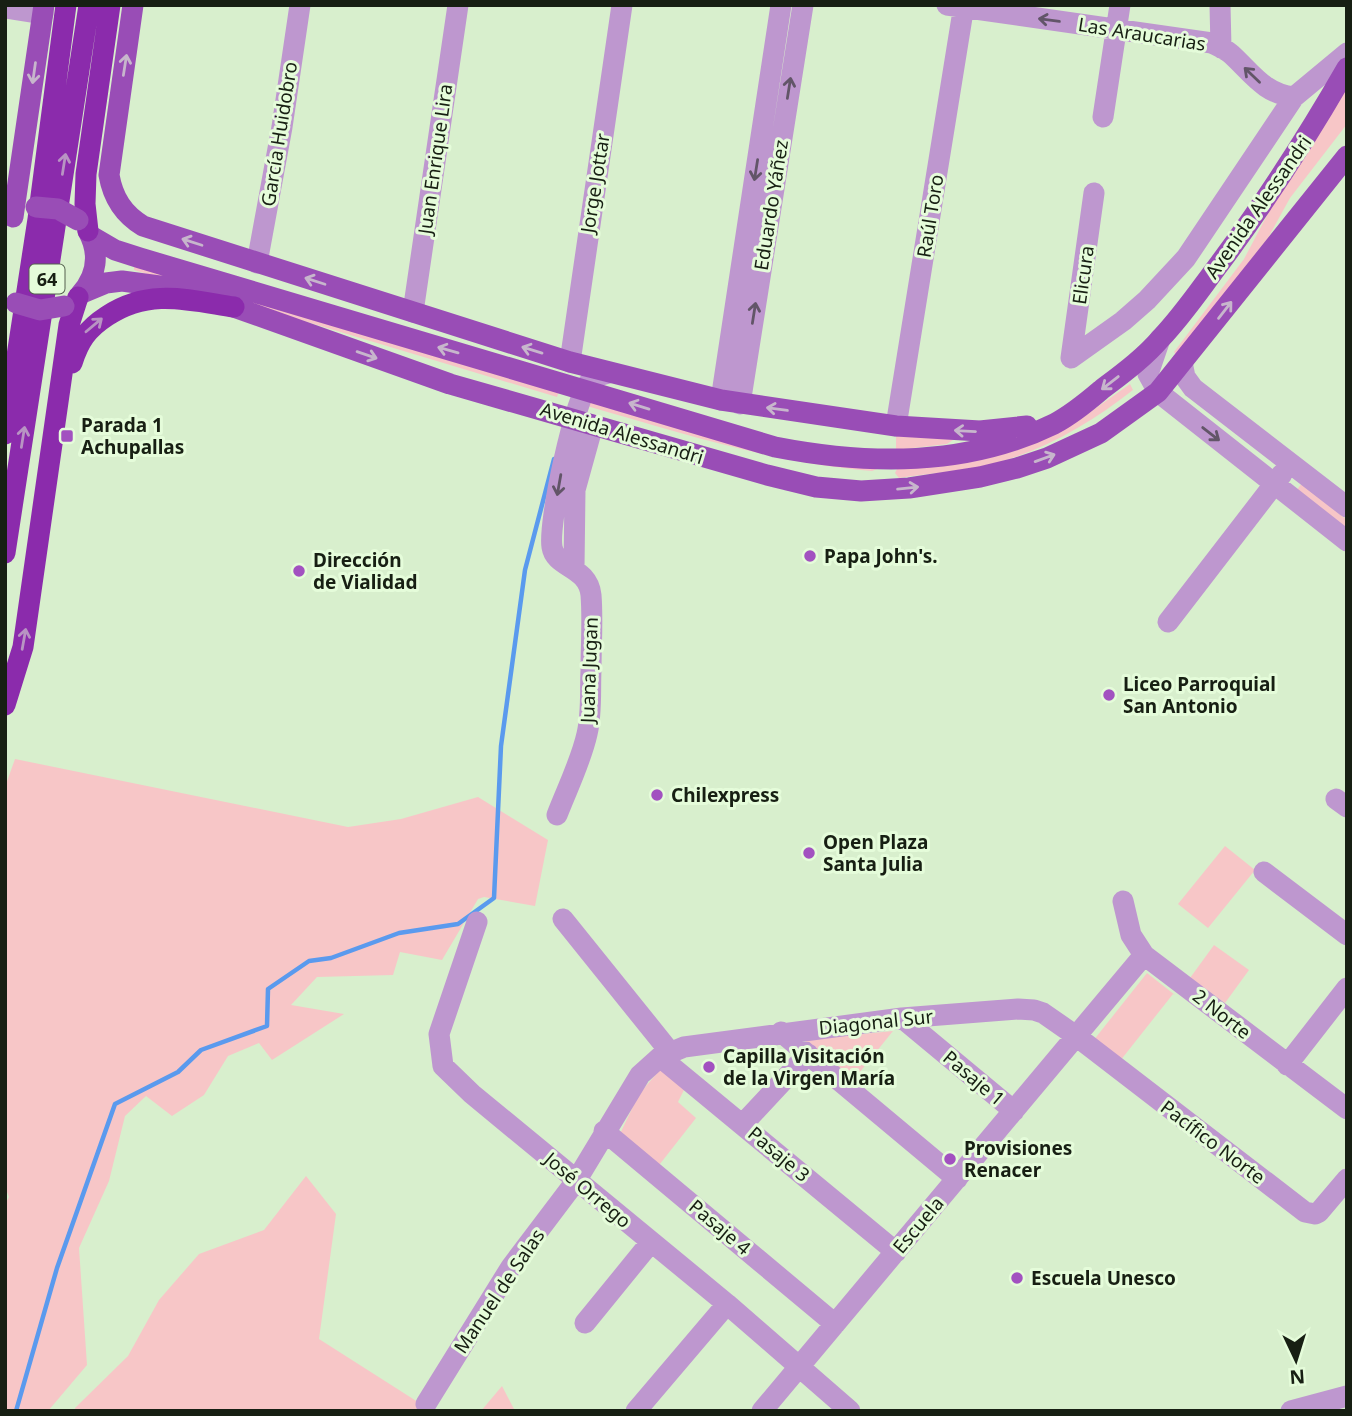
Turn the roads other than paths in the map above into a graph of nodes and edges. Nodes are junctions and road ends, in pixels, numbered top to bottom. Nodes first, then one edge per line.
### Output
1 (66, 5) edge
2 (89, 5) edge
3 (110, 5) edge
4 (133, 5) edge
5 (300, 5) edge
6 (458, 5) edge
7 (622, 5) edge
8 (781, 5) edge
9 (803, 5) edge
10 (1120, 5) edge
11 (1220, 5) edge
12 (959, 6) edge
13 (5, 8) edge
14 (44, 9) edge
15 (1117, 29) junction
16 (1221, 48) junction
17 (1347, 53) edge
18 (1347, 68) edge
19 (1294, 97) junction
20 (1103, 117) dead end
21 (1346, 160) edge
22 (1094, 193) dead end
23 (8, 220) edge
24 (86, 229) junction
25 (257, 263) junction
26 (11, 298) edge
27 (75, 299) junction
28 (234, 307) junction
29 (413, 312) junction
30 (1160, 339) junction
31 (570, 362) junction
32 (1182, 362) junction
33 (609, 373) junction
34 (584, 389) junction
35 (1157, 392) junction
36 (731, 402) junction
37 (58, 408) junction
38 (844, 419) junction
39 (583, 422) junction
40 (1057, 422) junction
41 (896, 426) junction
42 (5, 434) edge
43 (890, 460) junction
44 (1290, 463) junction
45 (1274, 483) junction
46 (816, 487) junction
47 (1347, 507) edge
48 (1347, 541) edge
49 (5, 553) edge
50 (1168, 622) dead end
51 (5, 705) edge
52 (557, 815) dead end
53 (1264, 872) dead end
54 (1123, 901) dead end
55 (563, 919) dead end
56 (477, 922) dead end
57 (1347, 935) edge
58 (1144, 955) junction
59 (1347, 988) edge
60 (902, 1018) junction
61 (781, 1032) junction
62 (1076, 1036) junction
63 (665, 1054) junction
64 (808, 1054) junction
65 (1287, 1065) junction
66 (1347, 1109) edge
67 (1014, 1111) junction
68 (743, 1124) junction
69 (604, 1131) junction
70 (957, 1178) junction
71 (1347, 1179) edge
72 (576, 1181) junction
73 (651, 1242) junction
74 (896, 1252) junction
75 (727, 1304) junction
76 (585, 1322) dead end
77 (835, 1324) junction
78 (800, 1366) junction
79 (1347, 1396) edge
80 (426, 1404) dead end
81 (636, 1411) edge
82 (762, 1411) edge
83 (850, 1411) edge
84 (1291, 1411) edge

1 - 42 highway, 64
49 -> 2 highway, 64
3 - 24 highway
25 -> 4 main road
5 - 25 street, García Huidobro
6 - 29 street, Juan Enrique Lira
7 - 31 street, Jorge Jottar
8 -> 36 street, Eduardo Yáñez
36 -> 9 street, Eduardo Yáñez
10 - 15 street
11 - 16 street
15 -> 12 street, Las Araucarias
12 - 41 street, Raúl Toro
13 - 14 street
14 -> 23 main road
15 - 16 street, Las Araucarias
15 - 20 street
19 -> 16 street, Las Araucarias
17 - 19 street
18 - 30 main road, Avenida Alessandri
19 - 22 street, Elicura
32 -> 21 main road, Avenida Alessandri
23 - 24 main road, Avenida Alessandri, bridge
24 - 27 main road
34 -> 24 main road, Avenida Alessandri
29 -> 25 main road
26 - 27 main road, Avenida Alessandri, bridge
27 - 28 main road, Avenida Alessandri
27 - 37 highway
37 -> 28 highway
28 -> 39 main road, Avenida Alessandri
31 -> 29 main road
30 - 35 street, Avenida Alessandri
30 -> 40 main road, Avenida Alessandri
31 - 33 main road
32 - 35 main road, Avenida Alessandri
32 - 44 street
33 - 34 street
33 - 36 main road
34 - 39 street
43 -> 34 main road, Avenida Alessandri
35 -> 45 street
46 -> 35 main road, Avenida Alessandri
38 -> 36 main road
51 -> 37 highway
38 - 41 main road
38 - 43 main road
39 - 46 main road, Avenida Alessandri
39 - 52 street, Juana Jugan
40 -> 41 main road
40 - 43 main road, Avenida Alessandri
43 - 46 main road
44 - 45 street
44 - 47 street
45 - 48 street
45 - 50 street
53 - 57 street
54 - 58 street, 2 Norte
55 - 63 street
56 - 72 street, José Orrego
58 - 62 street, Escuela
58 - 65 street, 2 Norte
59 - 65 street
60 - 61 street, Diagonal Sur
60 - 62 street, Diagonal Sur
60 - 67 street, Pasaje 1
61 - 63 street, Diagonal Sur
61 - 64 street
62 - 67 street, Escuela
62 - 71 street, Pacífico Norte
63 - 68 street, Pasaje 3
63 - 69 street
64 - 68 street
64 - 70 street
65 - 66 street, 2 Norte
67 - 70 street, Escuela
68 - 74 street, Pasaje 3
69 - 72 street
69 - 77 street, Pasaje 4
70 - 74 street, Escuela
72 - 73 street, José Orrego
72 - 80 street, Manuel de Salas
73 - 75 street, José Orrego
73 - 76 street
74 - 77 street, Escuela
75 - 78 street, José Orrego
75 - 81 street
77 - 78 street, Escuela
78 - 82 street, Escuela
78 - 83 street, José Orrego
79 - 84 street

